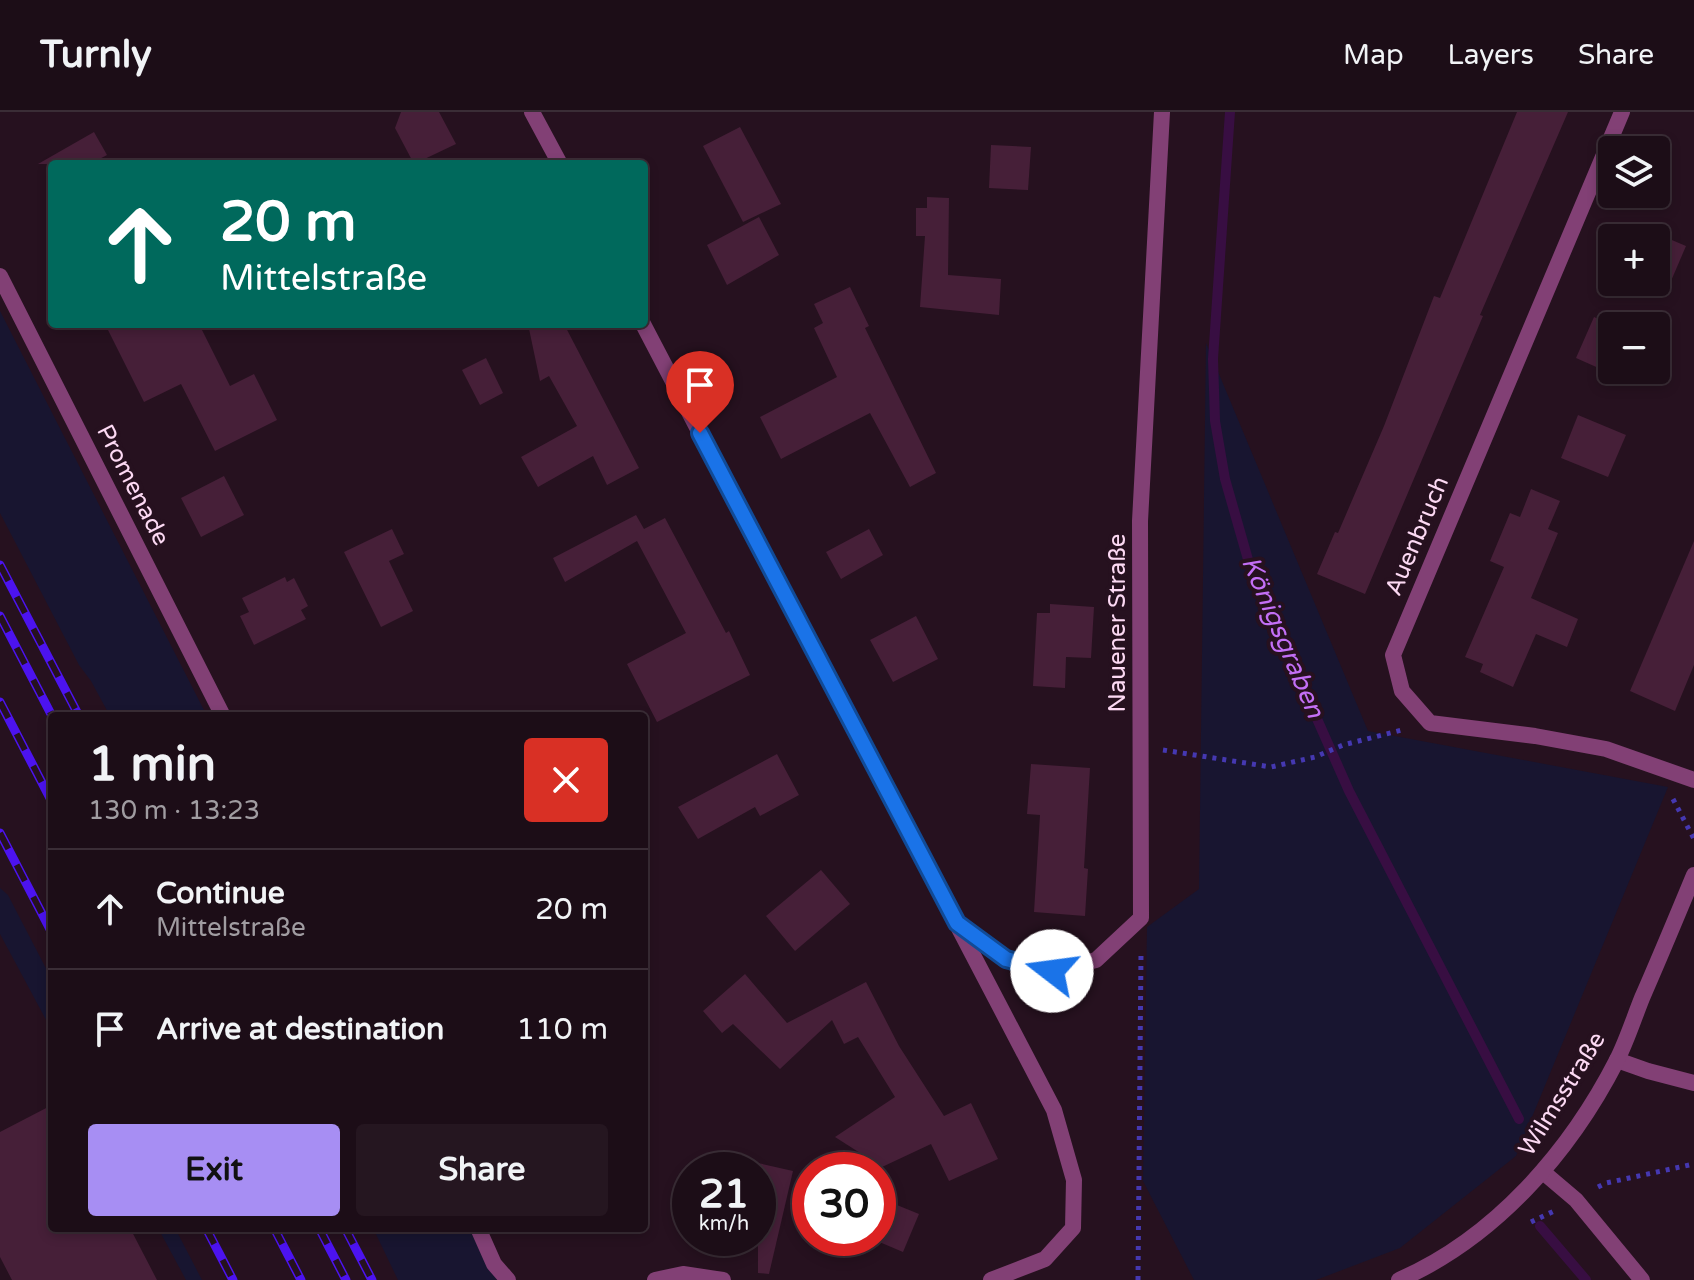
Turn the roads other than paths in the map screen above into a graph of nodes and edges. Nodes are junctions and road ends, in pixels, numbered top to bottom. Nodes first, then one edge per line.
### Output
1 (532, 112) edge
2 (1162, 112) edge
3 (1622, 112) edge
4 (558, 160) edge
5 (0, 276) edge
6 (645, 328) edge
7 (221, 712) edge
8 (1694, 780) edge
9 (1694, 875) edge
10 (957, 923) junction
11 (1617, 1060) junction
12 (1694, 1083) edge
13 (1543, 1172) junction
14 (480, 1232) edge
15 (508, 1280) edge
16 (655, 1280) edge
17 (723, 1280) edge
18 (991, 1280) edge
19 (1399, 1280) edge
20 (1642, 1280) edge

1 - 4 street
2 - 10 street, Nauener Straße
3 - 8 street, Auenbruch
5 - 7 street, Promenade
6 - 10 street
9 - 11 street, Wilmsstraße
10 - 18 street
11 - 12 street
11 - 13 street, Wilmsstraße
13 - 19 street, Wilmsstraße
13 - 20 street
14 - 15 street
16 - 17 street

